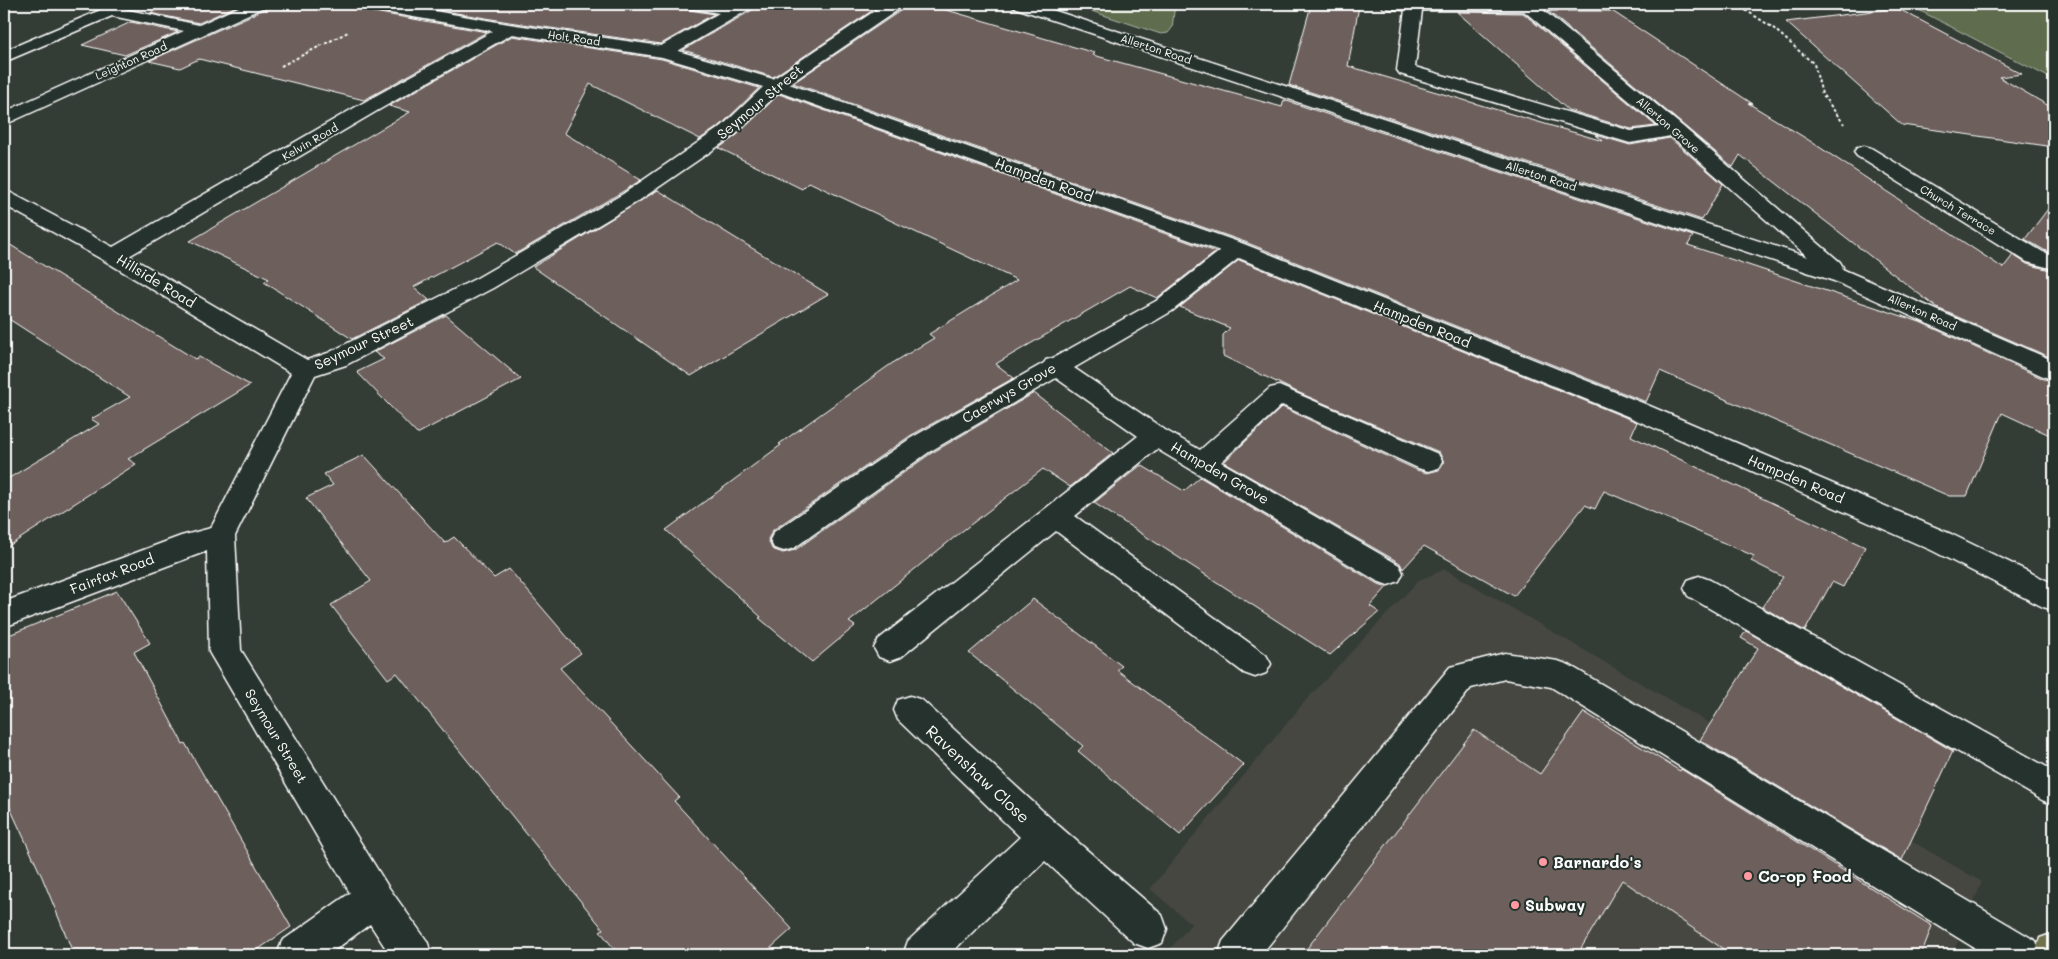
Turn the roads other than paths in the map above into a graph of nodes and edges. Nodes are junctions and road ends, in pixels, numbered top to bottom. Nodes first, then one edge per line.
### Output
1 (258, 4) edge
2 (368, 4) edge
3 (690, 4) edge
4 (896, 4) edge
5 (1019, 4) edge
6 (1573, 4) edge
7 (1388, 5) edge
8 (1414, 5) junction
9 (1528, 6) junction
10 (741, 7) edge
11 (509, 29) junction
12 (201, 30) junction
13 (664, 52) junction
14 (4, 57) edge
15 (776, 85) junction
16 (4, 119) edge
17 (1675, 130) junction
18 (1864, 152) road end
19 (4, 198) edge
20 (1236, 249) junction
21 (113, 256) junction
22 (2054, 262) edge
23 (1842, 276) junction
24 (1056, 366) junction
25 (306, 370) junction
26 (2054, 371) edge
27 (1156, 436) junction
28 (1428, 461) dead end
29 (1203, 462) junction
30 (1056, 517) junction
31 (221, 536) junction
32 (784, 540) dead end
33 (1388, 573) dead end
34 (1699, 588) dead end
35 (2054, 598) edge
36 (4, 615) edge
37 (890, 648) dead end
38 (1255, 664) dead end
39 (910, 710) dead end
40 (2054, 788) edge
41 (1045, 837) junction
42 (374, 898) junction
43 (1148, 928) dead end
44 (2054, 952) edge
45 (296, 955) edge
46 (413, 955) edge
47 (922, 955) edge
48 (1237, 955) edge
49 (2022, 955) edge
50 (2053, 955) edge

1 - 12 street, Leighton Road
2 - 11 street, Holt Road
3 - 10 street
4 - 15 street, Seymour Street
5 - 23 street, Allerton Road
6 - 9 street
7 - 8 street
8 - 9 street
8 - 17 street
9 - 17 street, Allerton Grove
10 - 13 street
11 - 13 street, Holt Road
11 - 21 street, Kelvin Road
12 - 14 street
12 - 16 street, Leighton Road
13 - 15 street, Holt Road
15 - 20 street, Hampden Road
15 - 25 street, Seymour Street
17 - 23 street, Allerton Grove
18 - 22 street, Church Terrace
19 - 21 street, Hillside Road
20 - 24 street, Caerwys Grove
20 - 35 street, Hampden Road
21 - 25 street, Hillside Road
23 - 26 street, Allerton Road
24 - 27 street, Hampden Grove
24 - 32 street, Caerwys Grove
25 - 31 street, Seymour Street
27 - 29 street, Hampden Grove
27 - 30 street
28 - 29 street
29 - 33 street, Hampden Grove
30 - 37 street
30 - 38 street
31 - 36 street, Fairfax Road
31 - 42 street, Seymour Street
34 - 40 street
39 - 41 street, Ravenshaw Close
41 - 43 street, Ravenshaw Close
41 - 47 street
42 - 45 street
42 - 46 street, Seymour Street
44 - 50 main road
48 - 49 street

